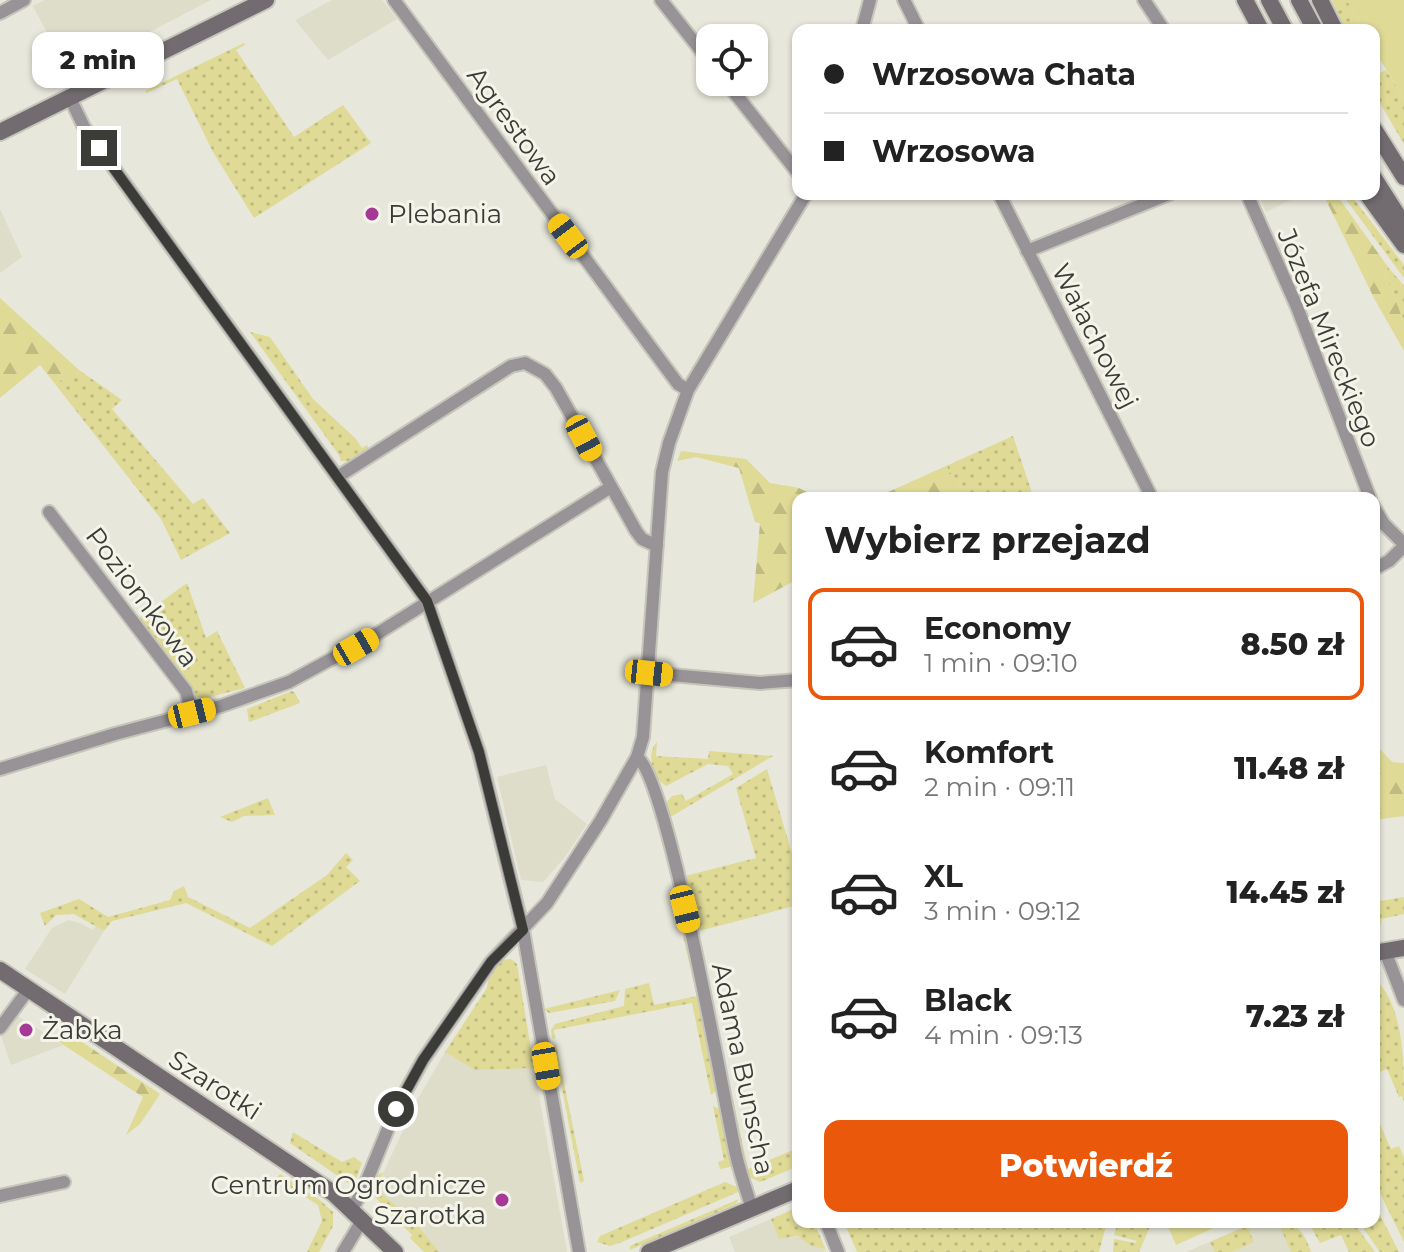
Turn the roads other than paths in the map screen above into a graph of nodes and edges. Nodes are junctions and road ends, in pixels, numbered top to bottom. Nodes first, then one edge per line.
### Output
1 (24, 0) edge
2 (266, 0) edge
3 (394, 0) edge
4 (661, 0) edge
5 (870, 0) edge
6 (904, 0) edge
7 (1144, 0) edge
8 (1245, 0) edge
9 (1269, 0) edge
10 (1299, 0) edge
11 (1320, 0) edge
12 (0, 13) edge
13 (864, 24) edge
14 (916, 24) edge
15 (1160, 24) edge
16 (1258, 24) edge
17 (1282, 24) edge
18 (1312, 24) edge
19 (1332, 24) edge
20 (696, 44) edge
21 (737, 96) edge
22 (70, 98) junction
23 (1380, 128) edge
24 (0, 132) edge
25 (1380, 138) edge
26 (792, 165) edge
27 (1400, 170) edge
28 (1380, 187) edge
29 (802, 200) edge
30 (1002, 200) edge
31 (1154, 200) edge
32 (1250, 200) edge
33 (1371, 200) edge
34 (1404, 225) edge
35 (1404, 245) edge
36 (1027, 251) junction
37 (688, 390) junction
38 (339, 476) junction
39 (611, 487) junction
40 (1149, 492) edge
41 (1368, 492) edge
42 (49, 512) dead end
43 (1380, 517) edge
44 (1404, 545) edge
45 (657, 546) junction
46 (1380, 566) edge
47 (427, 601) junction
48 (649, 673) junction
49 (792, 680) edge
50 (192, 713) junction
51 (637, 757) junction
52 (0, 769) edge
53 (523, 930) junction
54 (1404, 948) edge
55 (1380, 952) edge
56 (0, 970) edge
57 (28, 990) junction
58 (1404, 1000) edge
59 (0, 1028) edge
60 (64, 1182) dead end
61 (792, 1192) edge
62 (0, 1196) edge
63 (752, 1209) junction
64 (358, 1214) junction
65 (828, 1228) edge
66 (343, 1252) edge
67 (395, 1252) edge
68 (579, 1252) edge
69 (649, 1252) edge
70 (838, 1252) edge

1 - 12 street
2 - 22 main road
3 - 37 street, Agrestowa
4 - 20 street
5 - 13 street
6 - 14 street
7 - 15 street
8 - 16 main road
9 - 17 main road
10 - 18 main road
11 - 19 main road
21 - 26 street
22 - 24 main road
22 - 38 street
23 - 27 main road
25 - 27 main road
28 - 34 main road
29 - 37 street
30 - 36 street, Wałachowej
31 - 36 street
32 - 41 street, Józefa Mireckiego
33 - 35 main road
36 - 40 street, Wałachowej
37 - 45 street
38 - 39 street
38 - 47 street
39 - 45 street
39 - 47 street
42 - 50 street, Poziomkowa
43 - 44 street
44 - 46 street
45 - 48 street
47 - 50 street
47 - 53 street
48 - 49 street
48 - 51 street
50 - 52 street
51 - 53 street
51 - 63 street, Adama Bunscha
53 - 64 street
53 - 68 street
54 - 55 main road
55 - 58 street
56 - 57 main road, Szarotki
57 - 59 street
57 - 64 main road, Szarotki
60 - 62 street
61 - 63 main road
63 - 69 main road
64 - 66 street
64 - 67 main road, Szarotki
65 - 70 street

